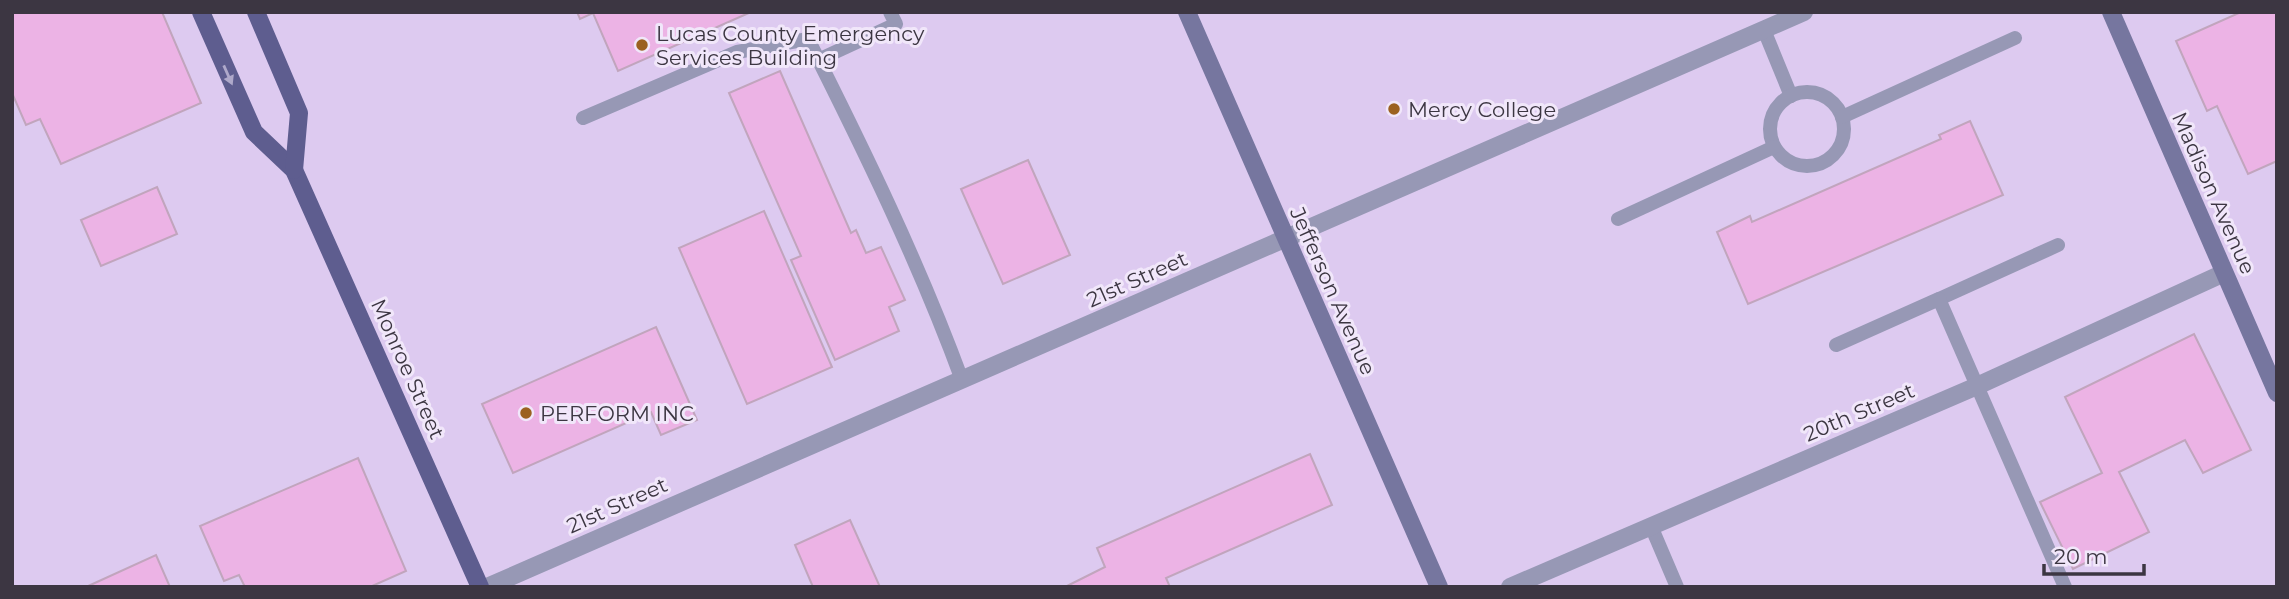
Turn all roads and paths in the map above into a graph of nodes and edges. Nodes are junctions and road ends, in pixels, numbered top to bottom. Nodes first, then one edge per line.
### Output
1 (201, 12) edge
2 (256, 12) edge
3 (890, 12) edge
4 (1187, 12) edge
5 (1804, 12) edge
6 (2110, 12) edge
7 (1764, 30) junction
8 (2015, 38) dead end
9 (818, 60) junction
10 (1791, 96) junction
11 (1842, 117) junction
12 (583, 118) dead end
13 (1774, 147) junction
14 (294, 170) junction
15 (1618, 219) dead end
16 (1286, 238) junction
17 (2058, 245) dead end
18 (2224, 273) junction
19 (1940, 299) junction
20 (1836, 345) dead end
21 (962, 380) junction
22 (1977, 386) junction
23 (2277, 393) edge
24 (1651, 526) junction
25 (480, 587) edge
26 (487, 587) edge
27 (1439, 587) edge
28 (1510, 587) edge
29 (1677, 587) edge
30 (2064, 587) edge

1 -> 14 main road, Monroe Street
2 - 14 main road, Monroe Street
3 - 9 lane
4 - 16 street, Jefferson Avenue
5 - 7 street, 21st Street
6 - 18 street, Madison Avenue
7 - 10 lane
7 - 16 street, 21st Street
8 - 11 lane
9 - 12 lane
9 - 21 lane
10 - 11 lane
10 - 13 lane
11 - 13 lane
13 - 15 lane
14 - 25 main road, Monroe Street
16 - 21 street, 21st Street
16 - 27 street, Jefferson Avenue
17 - 19 lane
18 - 22 street, 20th Street
18 - 23 street, Madison Avenue
19 - 20 lane
19 - 22 lane
21 - 26 street, 21st Street
22 - 24 street, 20th Street
22 - 30 lane
24 - 28 street, 20th Street
24 - 29 lane

